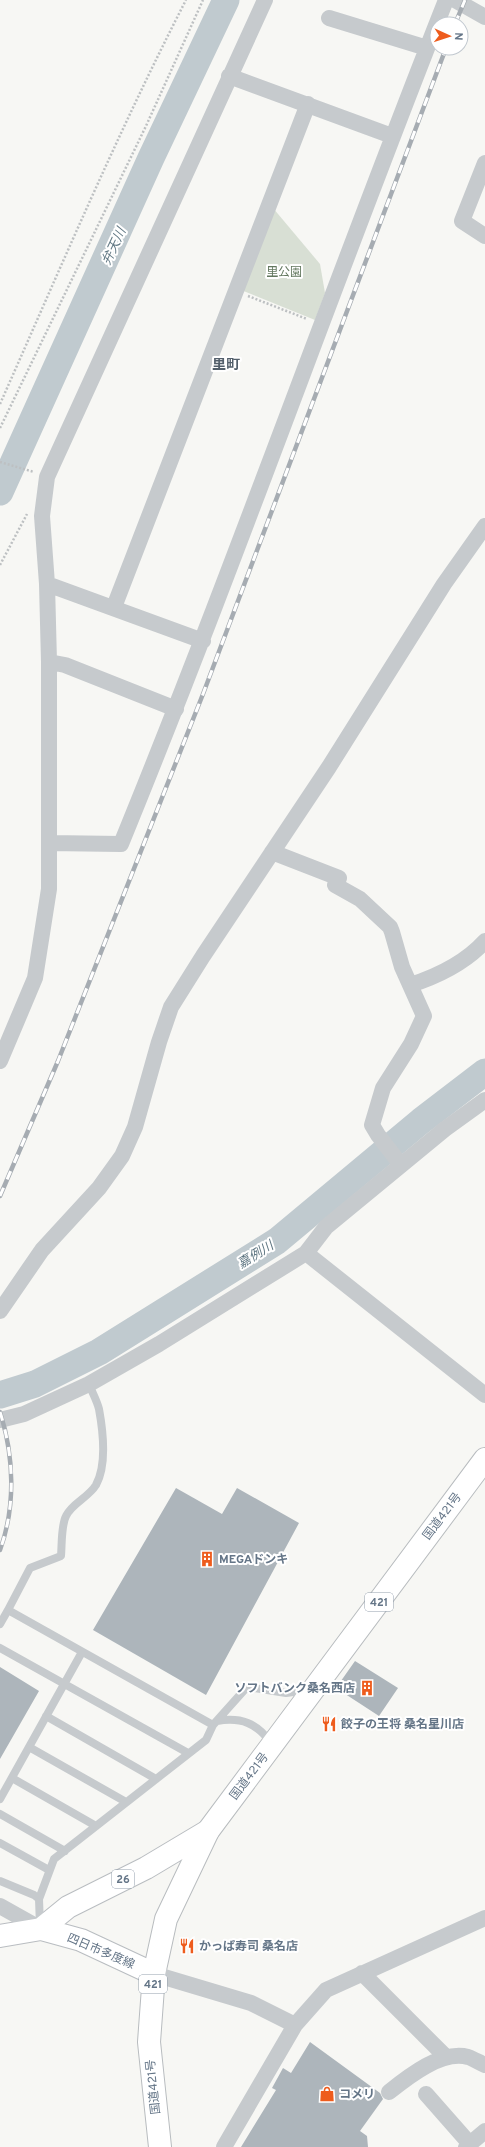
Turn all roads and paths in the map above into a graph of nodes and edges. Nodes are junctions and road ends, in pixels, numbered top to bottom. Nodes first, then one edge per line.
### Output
1 (186, 0) edge
2 (203, 0) edge
3 (265, 0) edge
4 (446, 0) edge
5 (455, 0) edge
6 (485, 17) edge
7 (329, 18) dead end
8 (427, 48) junction
9 (229, 76) junction
10 (308, 104) junction
11 (392, 136) junction
12 (485, 163) edge
13 (485, 236) edge
14 (235, 291) junction
15 (322, 325) junction
16 (0, 404) edge
17 (0, 428) edge
18 (0, 462) edge
19 (40, 474) dead end
20 (45, 494) junction
21 (485, 526) edge
22 (0, 565) edge
23 (47, 584) junction
24 (114, 607) junction
25 (203, 641) junction
26 (49, 662) junction
27 (176, 709) junction
28 (49, 843) junction
29 (272, 852) junction
30 (485, 941) edge
31 (410, 985) junction
32 (0, 1061) edge
33 (485, 1100) edge
34 (399, 1162) junction
35 (306, 1253) junction
36 (0, 1311) edge
37 (89, 1384) junction
38 (485, 1395) edge
39 (0, 1420) edge
40 (485, 1459) edge
41 (8, 1610) junction
42 (0, 1624) edge
43 (0, 1648) edge
44 (82, 1652) junction
45 (64, 1684) junction
46 (314, 1689) junction
47 (46, 1716) junction
48 (215, 1723) junction
49 (272, 1745) junction
50 (29, 1747) junction
51 (188, 1753) junction
52 (12, 1778) junction
53 (156, 1778) junction
54 (0, 1799) edge
55 (126, 1802) junction
56 (0, 1814) edge
57 (96, 1826) junction
58 (208, 1831) junction
59 (0, 1843) edge
60 (65, 1851) junction
61 (49, 1870) junction
62 (0, 1881) edge
63 (39, 1899) junction
64 (0, 1906) edge
65 (485, 1918) edge
66 (40, 1929) junction
67 (0, 1936) edge
68 (362, 1973) junction
69 (154, 1974) junction
70 (295, 2025) junction
71 (446, 2057) junction
72 (485, 2066) edge
73 (389, 2092) dead end
74 (426, 2094) dead end
75 (485, 2131) edge
76 (468, 2146) edge
77 (160, 2147) edge
78 (224, 2147) edge

1 - 16 path
2 - 17 path
3 - 9 street
4 - 8 street
5 - 6 street
7 - 8 street
8 - 11 street
9 - 10 street
9 - 20 street
10 - 11 street
10 - 14 street
11 - 15 street
12 - 13 street
14 - 15 path
14 - 24 street
15 - 25 street
18 - 19 path
20 - 22 path
20 - 23 street
21 - 29 street
23 - 24 street
23 - 26 street
24 - 25 street
25 - 27 street
26 - 27 street
26 - 28 street
27 - 28 street
28 - 32 street
29 - 31 street
29 - 36 street
30 - 31 street
31 - 34 street
33 - 34 street
34 - 35 street
35 - 37 street
35 - 38 street
37 - 39 street
37 - 41 lane
40 - 46 main road, 国道421号 / 421
41 - 42 lane
41 - 44 lane
43 - 45 lane
44 - 45 lane
44 - 48 lane
45 - 47 lane
45 - 51 lane
46 - 48 lane
46 - 49 main road, 国道421号 / 421
47 - 50 lane
47 - 53 lane
48 - 49 lane
48 - 51 lane
49 - 58 main road, 国道421号 / 421
50 - 52 lane
50 - 55 lane
51 - 53 lane
52 - 54 lane
52 - 57 lane
53 - 55 lane
55 - 57 lane
56 - 60 lane
57 - 60 lane
58 - 66 main road, 26
58 - 69 main road, 国道421号 / 421
59 - 61 lane
60 - 61 lane
61 - 63 lane
62 - 63 lane
63 - 66 lane
64 - 66 street
65 - 68 street
66 - 67 main road, 四日市多度線 / 26
66 - 69 main road, 四日市多度線 / 26
68 - 70 street
68 - 71 street
69 - 70 street
69 - 77 main road, 国道421号 / 421
70 - 78 street
71 - 72 street
71 - 73 street
74 - 76 street
75 - 76 street

